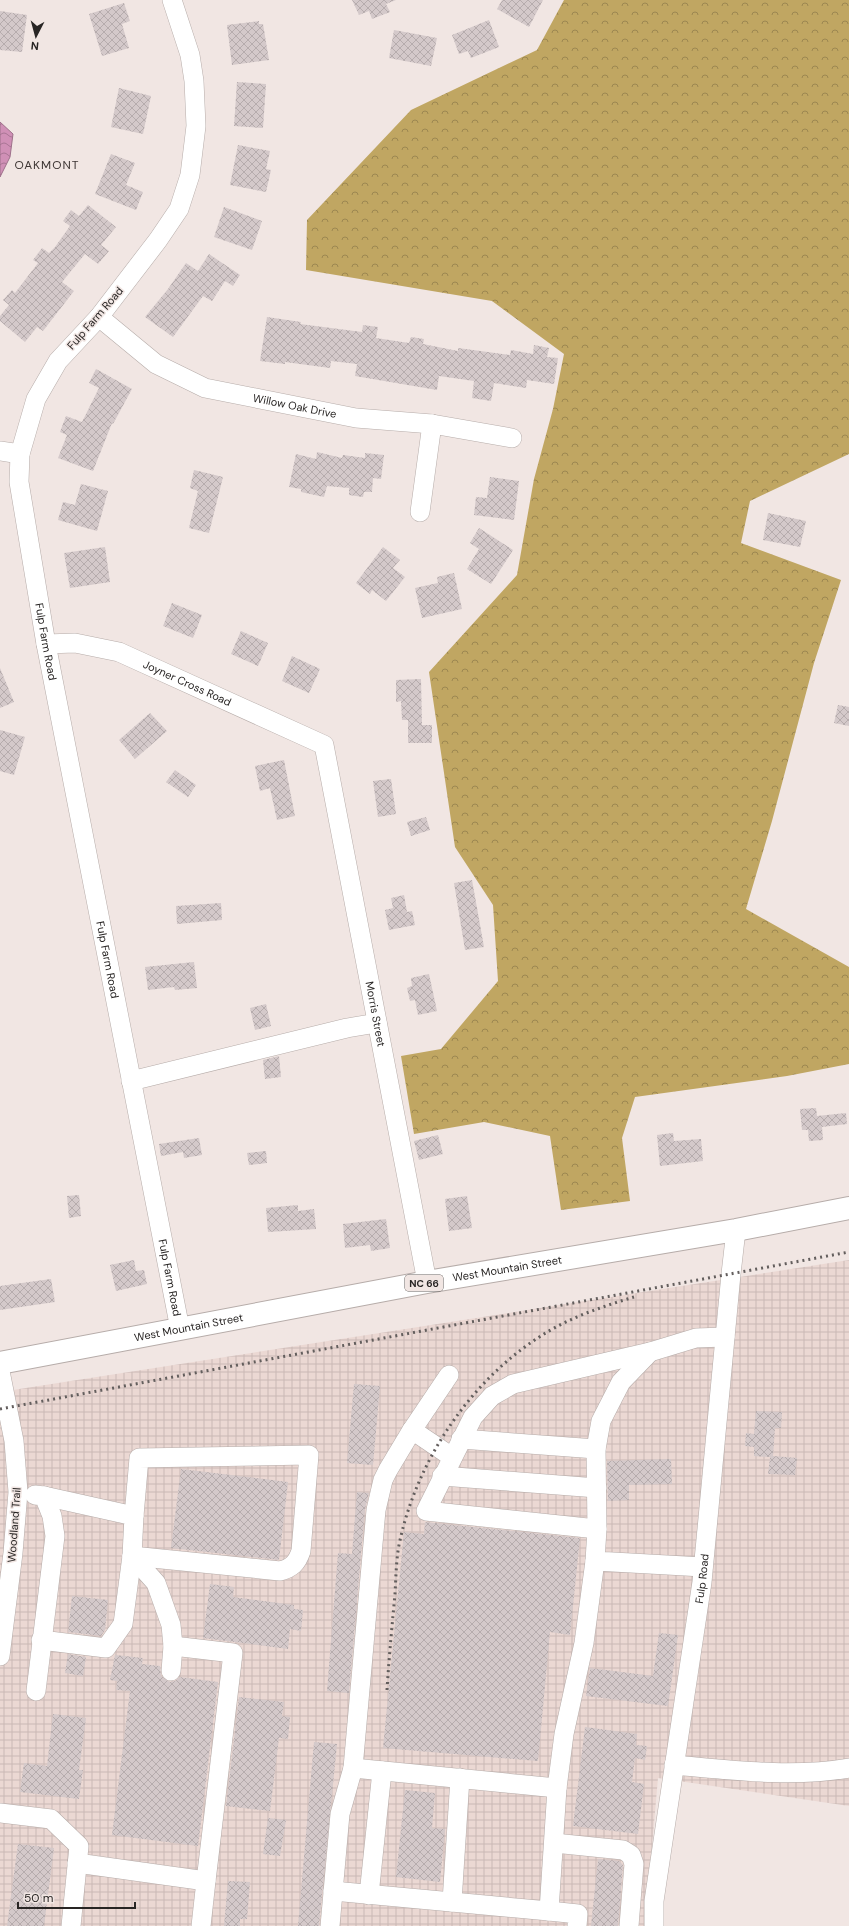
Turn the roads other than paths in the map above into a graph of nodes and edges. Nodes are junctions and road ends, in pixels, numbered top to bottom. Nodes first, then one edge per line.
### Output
1 (172, 0) edge
2 (99, 317) junction
3 (432, 424) junction
4 (512, 438) dead end
5 (0, 451) edge
6 (20, 454) junction
7 (420, 512) dead end
8 (46, 644) junction
9 (324, 745) joint
10 (377, 1023) junction
11 (131, 1081) junction
12 (849, 1208) edge
13 (736, 1230) junction
14 (427, 1282) junction
15 (180, 1329) junction
16 (725, 1337) junction
17 (650, 1352) junction
18 (0, 1363) edge
19 (0, 1371) edge
20 (449, 1375) dead end
21 (412, 1430) junction
22 (461, 1440) junction
23 (7, 1443) edge
24 (596, 1449) junction
25 (452, 1457) junction
26 (442, 1476) junction
27 (597, 1488) junction
28 (18, 1492) junction
29 (44, 1496) junction
30 (134, 1516) junction
31 (597, 1529) junction
32 (132, 1556) junction
33 (595, 1561) junction
34 (703, 1567) junction
35 (41, 1640) junction
36 (173, 1646) junction
37 (0, 1656) edge
38 (171, 1671) dead end
39 (36, 1691) dead end
40 (674, 1765) junction
41 (353, 1768) junction
42 (849, 1768) edge
43 (382, 1771) junction
44 (460, 1778) junction
45 (557, 1788) junction
46 (0, 1813) edge
47 (554, 1843) junction
48 (77, 1864) junction
49 (206, 1881) junction
50 (333, 1892) junction
51 (369, 1895) junction
52 (452, 1902) junction
53 (549, 1911) junction
54 (70, 1926) edge
55 (201, 1926) edge
56 (330, 1926) edge
57 (577, 1926) edge
58 (629, 1926) edge
59 (654, 1926) edge

1 - 2 street, Fulp Farm Road
2 - 3 street, Willow Oak Drive
2 - 6 street, Fulp Farm Road
3 - 4 street, Willow Oak Drive
3 - 7 street
5 - 6 street
6 - 8 street, Fulp Farm Road
8 - 9 street, Joyner Cross Road
8 - 11 street, Fulp Farm Road
9 - 10 street, Morris Street
10 - 11 street
10 - 14 street, Morris Street
11 - 15 street, Fulp Farm Road
12 - 13 main road, West Mountain Street / NC 66
13 - 14 main road, West Mountain Street / NC 66
13 - 16 street, Fulp Road
14 - 15 main road, West Mountain Street / NC 66
15 - 18 main road, West Mountain Street / NC 66
16 - 17 street
16 - 34 street, Fulp Road
17 - 22 street
17 - 24 street
19 - 23 street, Woodland Trail
20 - 21 street
21 - 25 street
21 - 41 street
22 - 24 street
22 - 25 street
23 - 28 street, Woodland Trail
24 - 27 street
25 - 26 street
26 - 27 street
26 - 31 street
27 - 31 street
28 - 29 street
28 - 37 street, Woodland Trail
29 - 30 street
29 - 35 street
30 - 32 street
30 - 32 street
31 - 33 street
32 - 35 street
32 - 36 street
33 - 34 street
33 - 45 street
34 - 40 street, Fulp Road
35 - 39 street
36 - 38 street
36 - 49 street
40 - 42 street
40 - 59 street, Fulp Road
41 - 43 street
41 - 50 street
43 - 44 street
43 - 51 street
44 - 45 street
44 - 52 street
45 - 47 street
46 - 48 street
47 - 53 street
47 - 58 street
48 - 49 street
48 - 54 street
49 - 55 street
50 - 51 street
50 - 56 street
51 - 52 street
52 - 53 street
53 - 57 street

